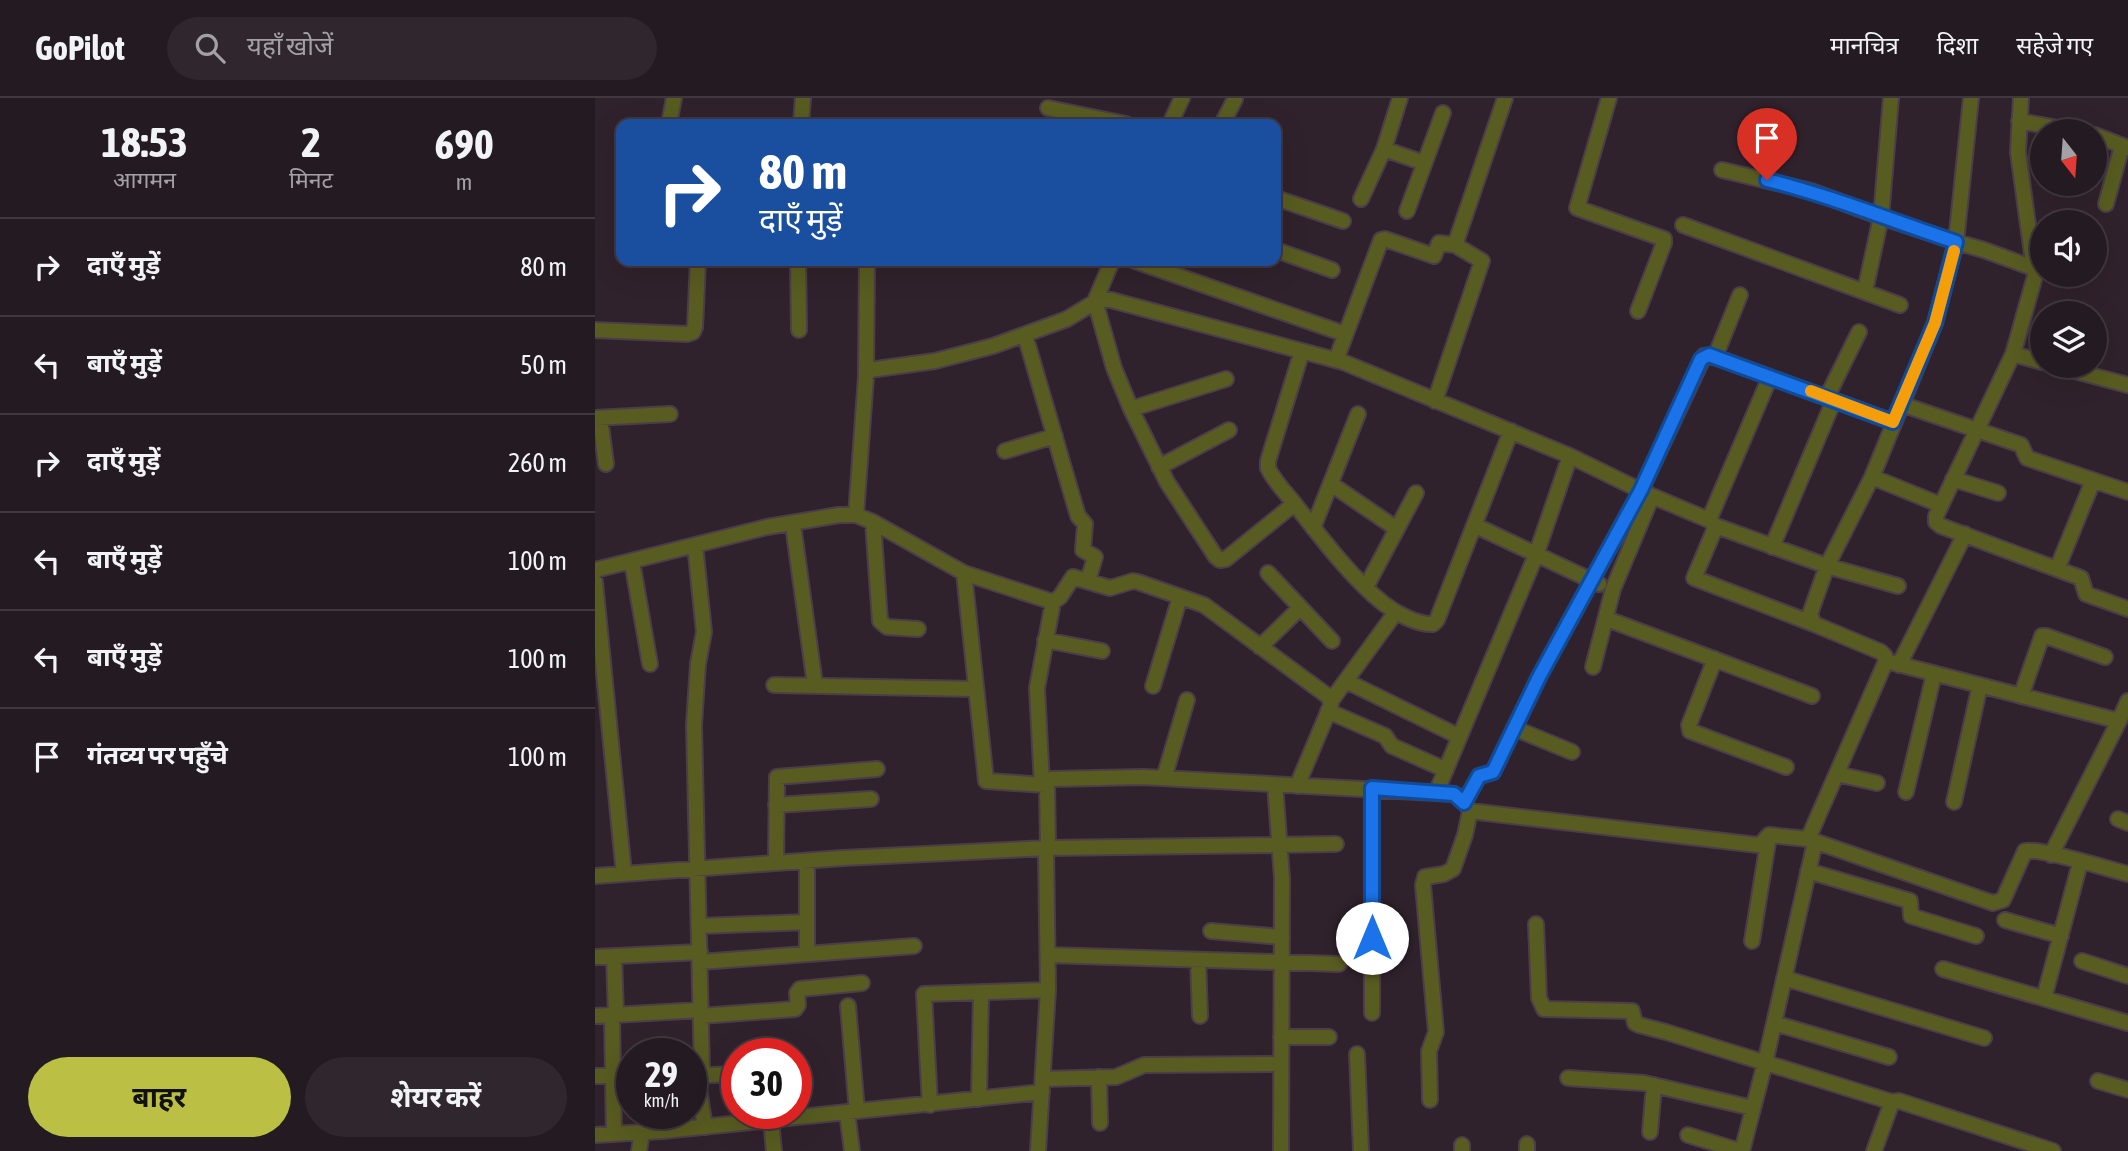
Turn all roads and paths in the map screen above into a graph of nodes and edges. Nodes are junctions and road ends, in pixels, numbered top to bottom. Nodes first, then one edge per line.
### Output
1 (674, 98) edge
2 (803, 98) edge
3 (1182, 98) edge
4 (1400, 98) edge
5 (1505, 98) edge
6 (1609, 98) edge
7 (1891, 98) edge
8 (1971, 98) edge
9 (2021, 98) edge
10 (1235, 99) edge
11 (1048, 108) dead end
12 (1443, 113) dead end
13 (670, 119) edge
14 (801, 119) edge
15 (1102, 119) edge
16 (1172, 119) edge
17 (1225, 119) edge
18 (2019, 121) junction
19 (2030, 123) edge
20 (2107, 140) edge
21 (2125, 147) edge
22 (1384, 149) junction
23 (1424, 163) junction
24 (1722, 170) dead end
25 (1361, 199) dead end
26 (1281, 200) edge
27 (2106, 204) dead end
28 (1407, 212) dead end
29 (1881, 217) junction
30 (1343, 221) dead end
31 (1683, 225) dead end
32 (2030, 230) edge
33 (1956, 242) junction
34 (1455, 246) junction
35 (1281, 252) edge
36 (698, 266) edge
37 (798, 266) edge
38 (867, 266) edge
39 (1110, 266) edge
40 (1149, 266) edge
41 (2030, 267) edge
42 (1332, 270) dead end
43 (2031, 287) edge
44 (1865, 291) junction
45 (1740, 295) dead end
46 (1095, 301) junction
47 (1901, 305) dead end
48 (1638, 311) dead end
49 (595, 330) edge
50 (799, 330) dead end
51 (1859, 332) dead end
52 (1345, 334) junction
53 (1025, 335) junction
54 (1302, 351) junction
55 (2013, 354) junction
56 (1715, 357) junction
57 (2030, 359) edge
58 (1336, 360) junction
59 (866, 376) junction
60 (1770, 377) junction
61 (2101, 378) edge
62 (1226, 379) dead end
63 (2128, 385) edge
64 (1830, 398) junction
65 (1435, 401) junction
66 (1901, 404) junction
67 (1131, 409) junction
68 (670, 414) dead end
69 (1358, 414) dead end
70 (597, 418) edge
71 (1893, 422) junction
72 (1229, 430) dead end
73 (1977, 430) junction
74 (1511, 431) junction
75 (1055, 436) junction
76 (1005, 451) dead end
77 (1570, 456) junction
78 (607, 464) dead end
79 (1159, 467) junction
80 (1872, 477) junction
81 (1953, 480) junction
82 (2093, 481) junction
83 (1331, 484) junction
84 (2128, 492) edge
85 (1416, 493) dead end
86 (1647, 493) junction
87 (1999, 493) dead end
88 (1294, 504) junction
89 (1941, 505) junction
90 (856, 515) junction
91 (873, 522) junction
92 (1713, 523) junction
93 (793, 524) junction
94 (1474, 525) junction
95 (1313, 528) junction
96 (1397, 529) junction
97 (1965, 534) junction
98 (695, 545) junction
99 (1772, 547) junction
100 (1536, 555) junction
101 (632, 562) junction
102 (1827, 566) junction
103 (2057, 569) junction
104 (595, 570) edge
105 (964, 573) junction
106 (1268, 573) dead end
107 (1088, 580) junction
108 (1592, 581) junction
109 (595, 582) edge
110 (1898, 586) dead end
111 (1366, 587) junction
112 (1613, 589) junction
113 (1180, 597) junction
114 (1053, 602) junction
115 (1300, 608) junction
116 (2128, 609) edge
117 (1396, 612) junction
118 (1607, 619) junction
119 (1814, 624) junction
120 (918, 629) dead end
121 (1045, 640) junction
122 (1332, 642) dead end
123 (1260, 647) junction
124 (1102, 651) dead end
125 (2105, 657) dead end
126 (1715, 659) junction
127 (1892, 663) junction
128 (650, 664) dead end
129 (1593, 667) dead end
130 (1934, 674) junction
131 (1346, 681) junction
132 (774, 685) dead end
133 (815, 685) junction
134 (1980, 685) junction
135 (1153, 686) dead end
136 (975, 689) junction
137 (1812, 695) dead end
138 (2021, 696) junction
139 (1187, 700) dead end
140 (2128, 701) edge
141 (1329, 706) junction
142 (2119, 721) junction
143 (1514, 728) junction
144 (1458, 736) junction
145 (1572, 752) dead end
146 (1786, 767) dead end
147 (877, 769) dead end
148 (1446, 770) junction
149 (1837, 774) junction
150 (1164, 778) junction
151 (1877, 783) dead end
152 (1044, 785) junction
153 (1275, 785) junction
154 (1297, 786) junction
155 (1372, 788) junction
156 (1906, 792) dead end
157 (1436, 793) junction
158 (871, 799) dead end
159 (1954, 802) dead end
160 (776, 804) junction
161 (1467, 807) junction
162 (1769, 835) junction
163 (1812, 840) junction
164 (1279, 844) junction
165 (1335, 844) dead end
166 (1047, 848) junction
167 (2051, 855) junction
168 (807, 861) junction
169 (776, 863) junction
170 (2080, 863) junction
171 (699, 869) junction
172 (1808, 871) junction
173 (624, 874) junction
174 (2128, 874) edge
175 (595, 876) edge
176 (2005, 920) dead end
177 (807, 922) junction
178 (1536, 924) dead end
179 (700, 926) junction
180 (1211, 931) dead end
181 (1976, 936) dead end
182 (2061, 936) junction
183 (1282, 937) junction
184 (1752, 942) dead end
185 (914, 946) dead end
186 (807, 954) junction
187 (1048, 955) junction
188 (614, 956) junction
189 (595, 957) edge
190 (700, 957) junction
191 (1198, 960) junction
192 (2082, 961) dead end
193 (1282, 962) junction
194 (1339, 964) dead end
195 (1943, 969) dead end
196 (2128, 976) edge
197 (1784, 978) junction
198 (862, 983) dead end
199 (1048, 990) junction
200 (981, 992) junction
201 (2044, 998) junction
202 (848, 1006) dead end
203 (701, 1013) junction
204 (1372, 1013) dead end
205 (614, 1015) junction
206 (595, 1016) edge
207 (1200, 1016) dead end
208 (1774, 1023) junction
209 (2128, 1023) edge
210 (1282, 1037) junction
211 (1329, 1037) dead end
212 (699, 1038) edge
213 (1984, 1038) dead end
214 (1357, 1054) dead end
215 (1889, 1057) dead end
216 (1765, 1063) junction
217 (1281, 1064) junction
218 (614, 1075) junction
219 (595, 1076) edge
220 (1099, 1077) junction
221 (1568, 1077) dead end
222 (2098, 1081) dead end
223 (1042, 1085) junction
224 (1654, 1085) junction
225 (2128, 1090) edge
226 (979, 1100) junction
227 (1430, 1100) dead end
228 (1892, 1102) junction
229 (930, 1105) junction
230 (1753, 1108) junction
231 (852, 1112) junction
232 (812, 1114) edge
233 (1100, 1124) dead end
234 (684, 1129) edge
235 (772, 1129) edge
236 (1650, 1132) dead end
237 (642, 1133) junction
238 (614, 1134) junction
239 (595, 1135) edge
240 (1688, 1135) dead end
241 (639, 1151) edge
242 (774, 1151) edge
243 (852, 1151) edge
244 (1038, 1151) edge
245 (1281, 1151) edge
246 (1361, 1151) edge
247 (1741, 1151) edge
248 (1874, 1151) edge
249 (2053, 1151) edge

1 - 13 street
2 - 14 street
3 - 16 street
4 - 22 street
5 - 34 street
6 - 48 street
7 - 29 street
8 - 33 street
9 - 18 street
10 - 17 street
11 - 15 street
12 - 23 street
18 - 19 street
18 - 32 street
20 - 21 street
21 - 27 street
22 - 23 street
22 - 25 street
23 - 28 street
24 - 29 street
26 - 30 street
29 - 33 street
29 - 44 street
31 - 44 street
33 - 41 street
33 - 66 street
34 - 52 street
34 - 65 street
35 - 42 street
36 - 49 street
37 - 50 street
38 - 59 street
39 - 46 street
40 - 52 street
43 - 55 street
44 - 47 street
45 - 56 street
46 - 53 street
46 - 54 street
46 - 67 street
51 - 64 street
52 - 58 street
53 - 59 street
53 - 75 street
54 - 58 street
54 - 88 street
55 - 57 street
55 - 73 street
56 - 60 street
56 - 86 street
58 - 65 street
59 - 90 street
60 - 64 street
60 - 92 street
61 - 63 street
62 - 67 street
64 - 71 street
64 - 99 street
65 - 74 street
66 - 71 street
66 - 73 street
67 - 79 street
68 - 70 street
69 - 83 street
70 - 78 street
71 - 80 street
72 - 79 street
73 - 81 street
73 - 82 street
74 - 77 street
74 - 94 street
75 - 76 street
75 - 107 street
77 - 86 street
77 - 100 street
79 - 88 street
80 - 89 street
80 - 102 street
81 - 87 street
81 - 89 street
82 - 84 street
82 - 103 street
83 - 95 street
83 - 96 street
85 - 96 street
86 - 92 street
86 - 108 street
86 - 112 street
88 - 95 street
89 - 97 street
90 - 91 street
90 - 93 street
91 - 105 street
91 - 120 street
92 - 99 street
92 - 119 street
93 - 98 street
93 - 133 street
94 - 100 street
94 - 117 street
95 - 111 street
96 - 111 street
97 - 103 street
97 - 127 street
98 - 101 street
98 - 171 street
99 - 102 street
100 - 108 street
100 - 144 street
101 - 104 street
101 - 128 street
102 - 110 street
102 - 119 street
103 - 116 street
105 - 114 street
105 - 136 street
106 - 115 street
107 - 113 street
107 - 114 street
108 - 112 street
108 - 143 street
109 - 173 street
111 - 117 street
112 - 118 street
113 - 123 street
113 - 135 street
114 - 121 street
115 - 122 street
115 - 123 street
117 - 131 street
118 - 126 street
118 - 129 street
119 - 127 street
121 - 124 street
121 - 152 street
123 - 141 street
125 - 138 street
126 - 137 street
126 - 146 street
127 - 130 street
127 - 149 street
130 - 134 street
130 - 156 street
131 - 141 street
131 - 144 street
132 - 133 street
133 - 136 street
134 - 138 street
134 - 159 street
136 - 152 street
138 - 142 street
139 - 150 street
140 - 142 street
141 - 148 street
141 - 154 street
142 - 167 street
143 - 145 street
143 - 161 street
144 - 148 street
147 - 160 street
148 - 157 street
149 - 151 street
149 - 163 street
150 - 152 street
150 - 153 street
152 - 166 street
153 - 154 street
153 - 164 street
154 - 155 street
155 - 157 street
155 - 204 street
157 - 161 street
158 - 160 street
160 - 169 street
161 - 162 street
161 - 227 street
162 - 163 street
162 - 184 street
163 - 167 street
163 - 172 street
164 - 165 street
164 - 166 street
164 - 183 street
166 - 168 street
166 - 187 street
167 - 170 street
168 - 169 street
168 - 177 street
169 - 171 street
170 - 174 street
170 - 182 street
171 - 173 street
171 - 179 street
172 - 181 street
172 - 197 street
173 - 175 street
176 - 182 street
177 - 179 street
177 - 186 street
178 - 216 street
179 - 190 street
180 - 183 street
182 - 201 street
183 - 193 street
185 - 186 street
186 - 190 street
187 - 191 street
187 - 199 street
188 - 189 street
188 - 190 street
188 - 205 street
190 - 203 street
191 - 193 street
191 - 207 street
192 - 196 street
193 - 194 street
193 - 210 street
195 - 201 street
197 - 208 street
197 - 213 street
198 - 203 street
199 - 200 street
199 - 223 street
200 - 226 street
200 - 229 street
201 - 209 street
202 - 231 street
203 - 205 street
203 - 212 street
205 - 206 street
205 - 218 street
208 - 215 street
208 - 216 street
210 - 211 street
210 - 217 street
214 - 246 street
216 - 228 street
216 - 230 street
217 - 220 street
217 - 245 street
218 - 219 street
218 - 238 street
220 - 223 street
220 - 233 street
221 - 224 street
222 - 225 street
223 - 226 street
223 - 244 street
224 - 230 street
224 - 236 street
226 - 229 street
228 - 248 street
228 - 249 street
229 - 231 street
230 - 247 street
231 - 232 street
231 - 243 street
234 - 237 street
235 - 242 street
237 - 238 street
237 - 241 street
238 - 239 street
240 - 247 street

